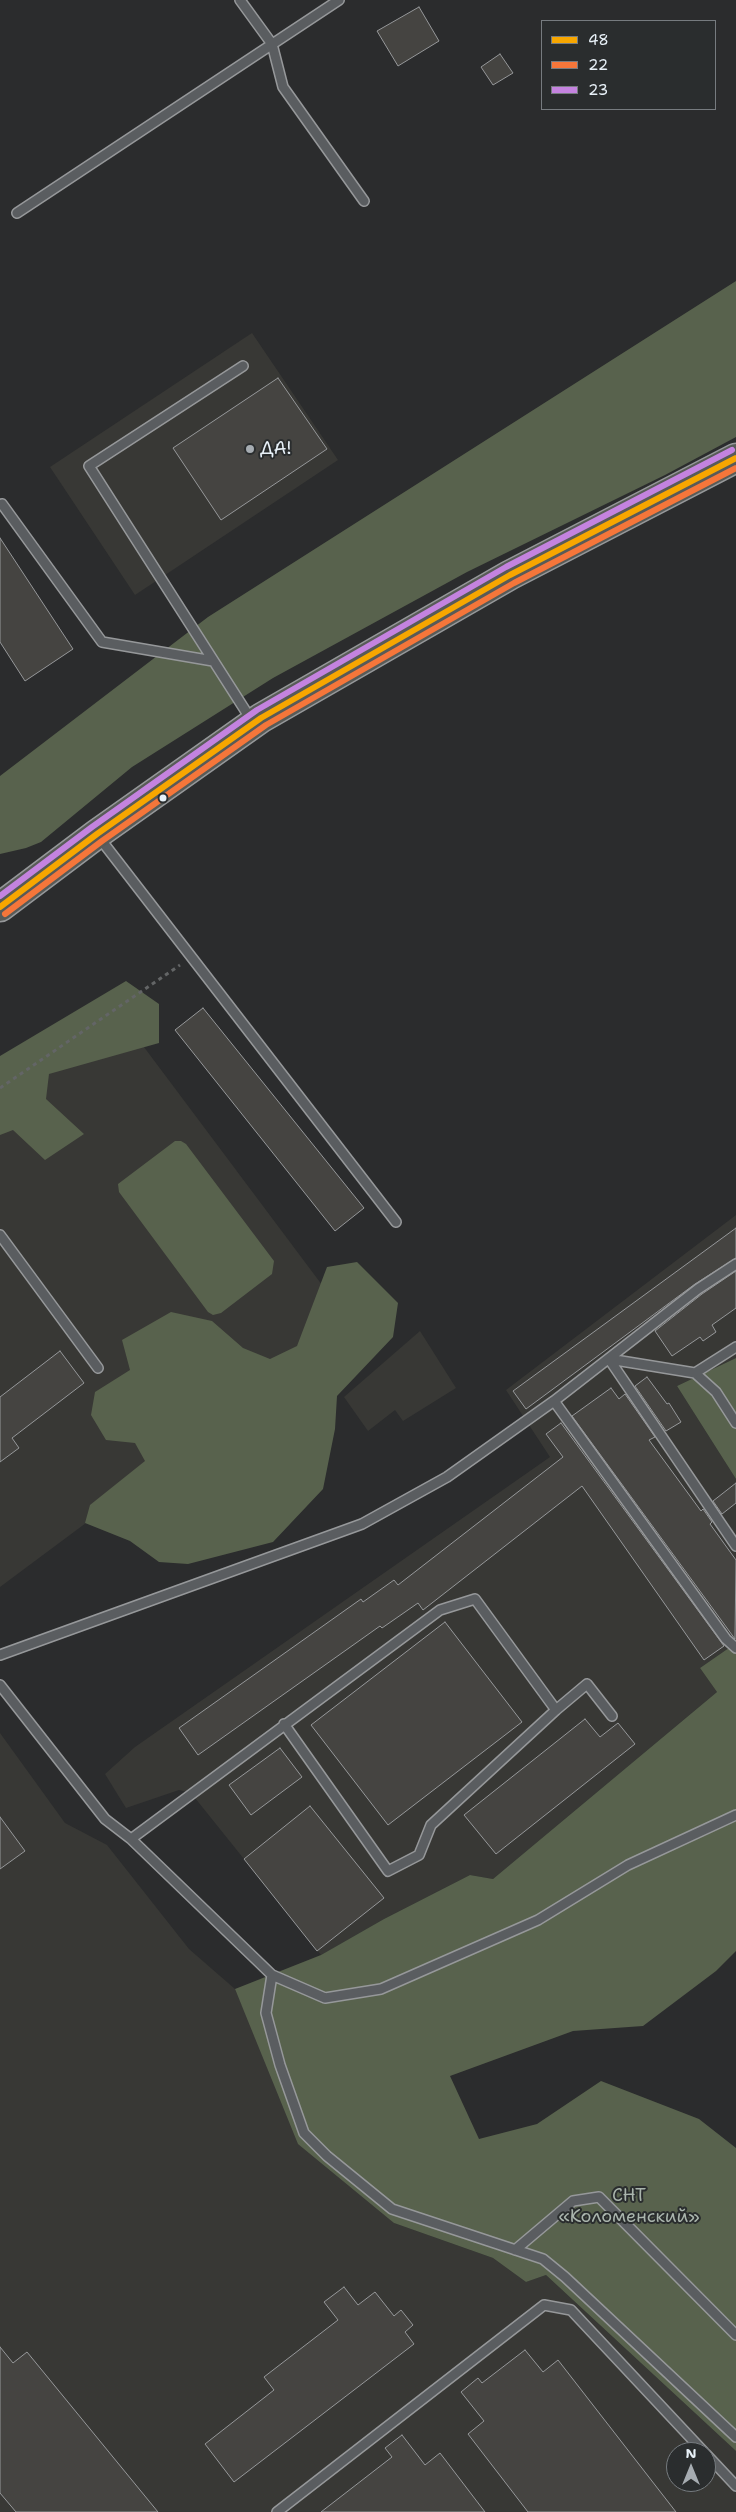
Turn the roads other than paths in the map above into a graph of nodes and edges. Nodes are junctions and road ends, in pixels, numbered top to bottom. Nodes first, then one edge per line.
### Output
1 (240, 0) edge
2 (339, 0) edge
3 (272, 44) junction
4 (364, 201) dead end
5 (16, 213) dead end
6 (243, 366) dead end
7 (736, 458) edge
8 (2, 504) dead end
9 (213, 661) junction
10 (253, 724) junction
11 (97, 834) junction
12 (0, 907) edge
13 (396, 1222) dead end
14 (0, 1235) edge
15 (736, 1264) edge
16 (736, 1347) edge
17 (609, 1359) junction
18 (98, 1368) dead end
19 (695, 1373) junction
20 (554, 1401) junction
21 (736, 1423) edge
22 (736, 1546) edge
23 (736, 1648) edge
24 (0, 1655) edge
25 (0, 1686) edge
26 (556, 1710) junction
27 (612, 1716) dead end
28 (284, 1724) junction
29 (736, 1815) edge
30 (131, 1839) junction
31 (272, 1975) junction
32 (516, 2250) junction
33 (736, 2336) edge
34 (736, 2438) edge
35 (695, 2442) edge
36 (716, 2465) edge
37 (736, 2486) edge
38 (277, 2512) edge

1 - 3 lane
2 - 3 lane
3 - 4 lane
3 - 5 lane
6 - 9 lane
7 - 10 main road
8 - 9 lane
9 - 10 lane
10 - 11 main road
11 - 12 main road
11 - 13 lane
14 - 18 lane
15 - 17 lane
16 - 19 lane
17 - 19 lane
17 - 20 lane
17 - 22 lane
19 - 21 lane
20 - 23 lane
20 - 24 lane
25 - 30 lane
26 - 27 lane
26 - 28 lane
26 - 28 lane
28 - 30 lane
29 - 31 lane
30 - 31 lane
31 - 32 lane
32 - 33 lane
32 - 34 lane
35 - 38 lane
36 - 37 lane

